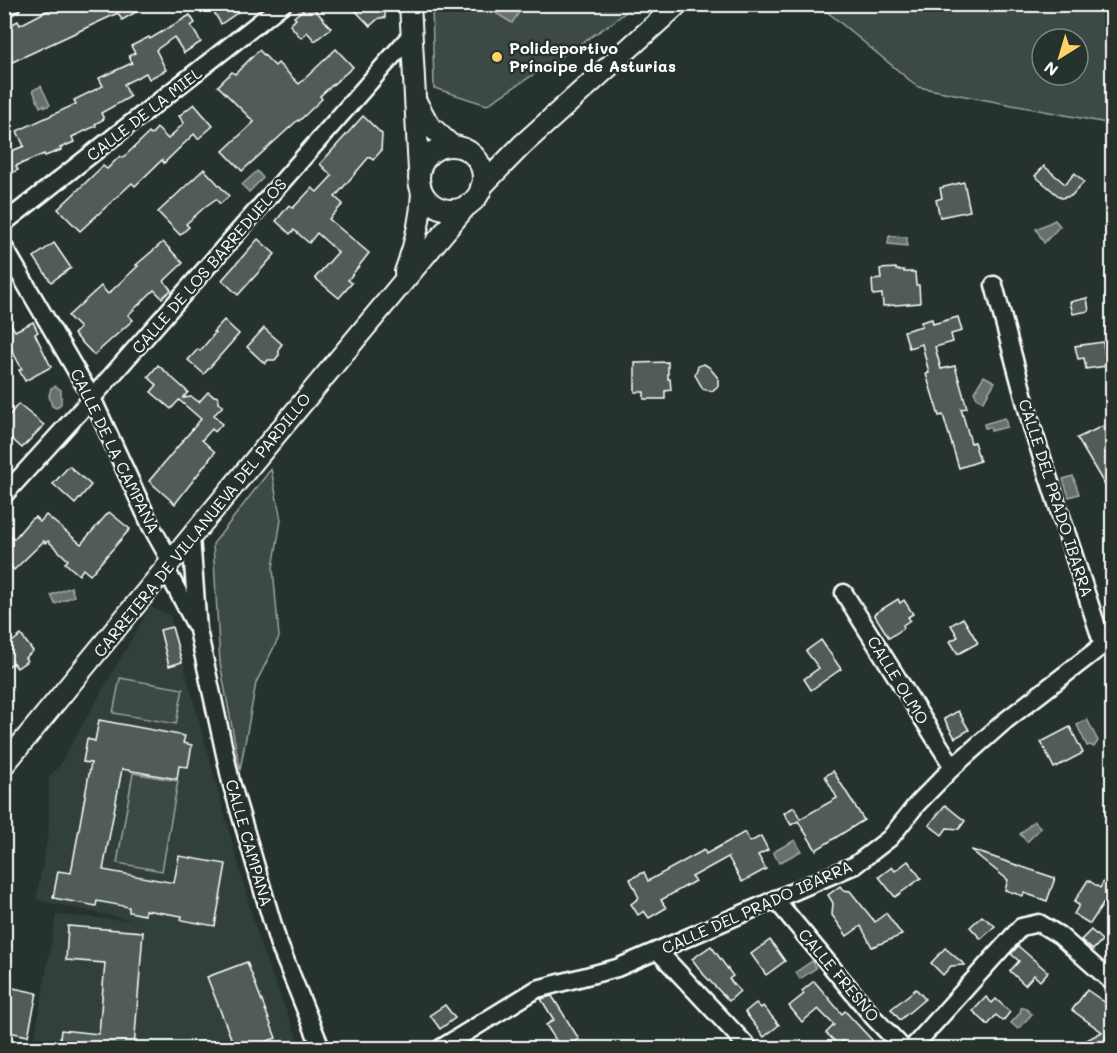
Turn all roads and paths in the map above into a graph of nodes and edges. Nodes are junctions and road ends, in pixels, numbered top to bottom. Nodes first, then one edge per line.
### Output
1 (12, 4) edge
2 (283, 4) edge
3 (410, 4) edge
4 (678, 4) edge
5 (4, 8) edge
6 (411, 35) junction
7 (417, 101) junction
8 (522, 145) junction
9 (452, 146) junction
10 (473, 155) junction
11 (419, 171) junction
12 (481, 187) junction
13 (423, 192) junction
14 (467, 205) junction
15 (4, 223) edge
16 (4, 247) edge
17 (400, 285) junction
18 (994, 285) dead end
19 (92, 398) junction
20 (4, 495) edge
21 (191, 537) junction
22 (168, 565) junction
23 (843, 593) dead end
24 (198, 630) junction
25 (4, 765) edge
26 (953, 767) junction
27 (775, 899) junction
28 (658, 951) junction
29 (1113, 982) edge
30 (321, 1048) edge
31 (441, 1048) edge
32 (750, 1048) edge
33 (903, 1048) edge
34 (912, 1048) edge

1 - 5 street
2 - 15 street, CALLE DE LA MIEL
3 - 6 street
4 - 8 street
6 - 7 street
6 - 19 street, CALLE DE LOS BARREDUELOS
7 - 9 street
7 - 11 street
8 - 10 street
8 - 12 street
9 - 10 street
9 - 11 street
10 - 12 street
11 - 13 street
12 - 14 street
13 - 14 street
13 - 17 street, CARRETERA DE VILLANUEVA DEL PARDILLO
14 - 17 street, CARRETERA DE VILLANUEVA DEL PARDILLO
16 - 19 street, CALLE DE LA CAMPANA
17 - 21 street, CARRETERA DE VILLANUEVA DEL PARDILLO
18 - 26 street, CALLE DEL PRADO IBARRA
19 - 20 street, CALLE DE LOS BARREDUELOS
19 - 22 street, CALLE DE LA CAMPANA
21 - 22 street, CARRETERA DE VILLANUEVA DEL PARDILLO
21 - 24 street
22 - 24 street, CALLE DE LA CAMPANA
22 - 25 street, CARRETERA DE VILLANUEVA DEL PARDILLO
23 - 26 street, CALLE OLMO
24 - 30 street, CALLE CAMPANA
26 - 27 street, CALLE DEL PRADO IBARRA
27 - 28 street, CALLE DEL PRADO IBARRA
27 - 33 street, CALLE FRESNO
28 - 31 street, CALLE DEL PRADO IBARRA
28 - 32 street
29 - 34 street

